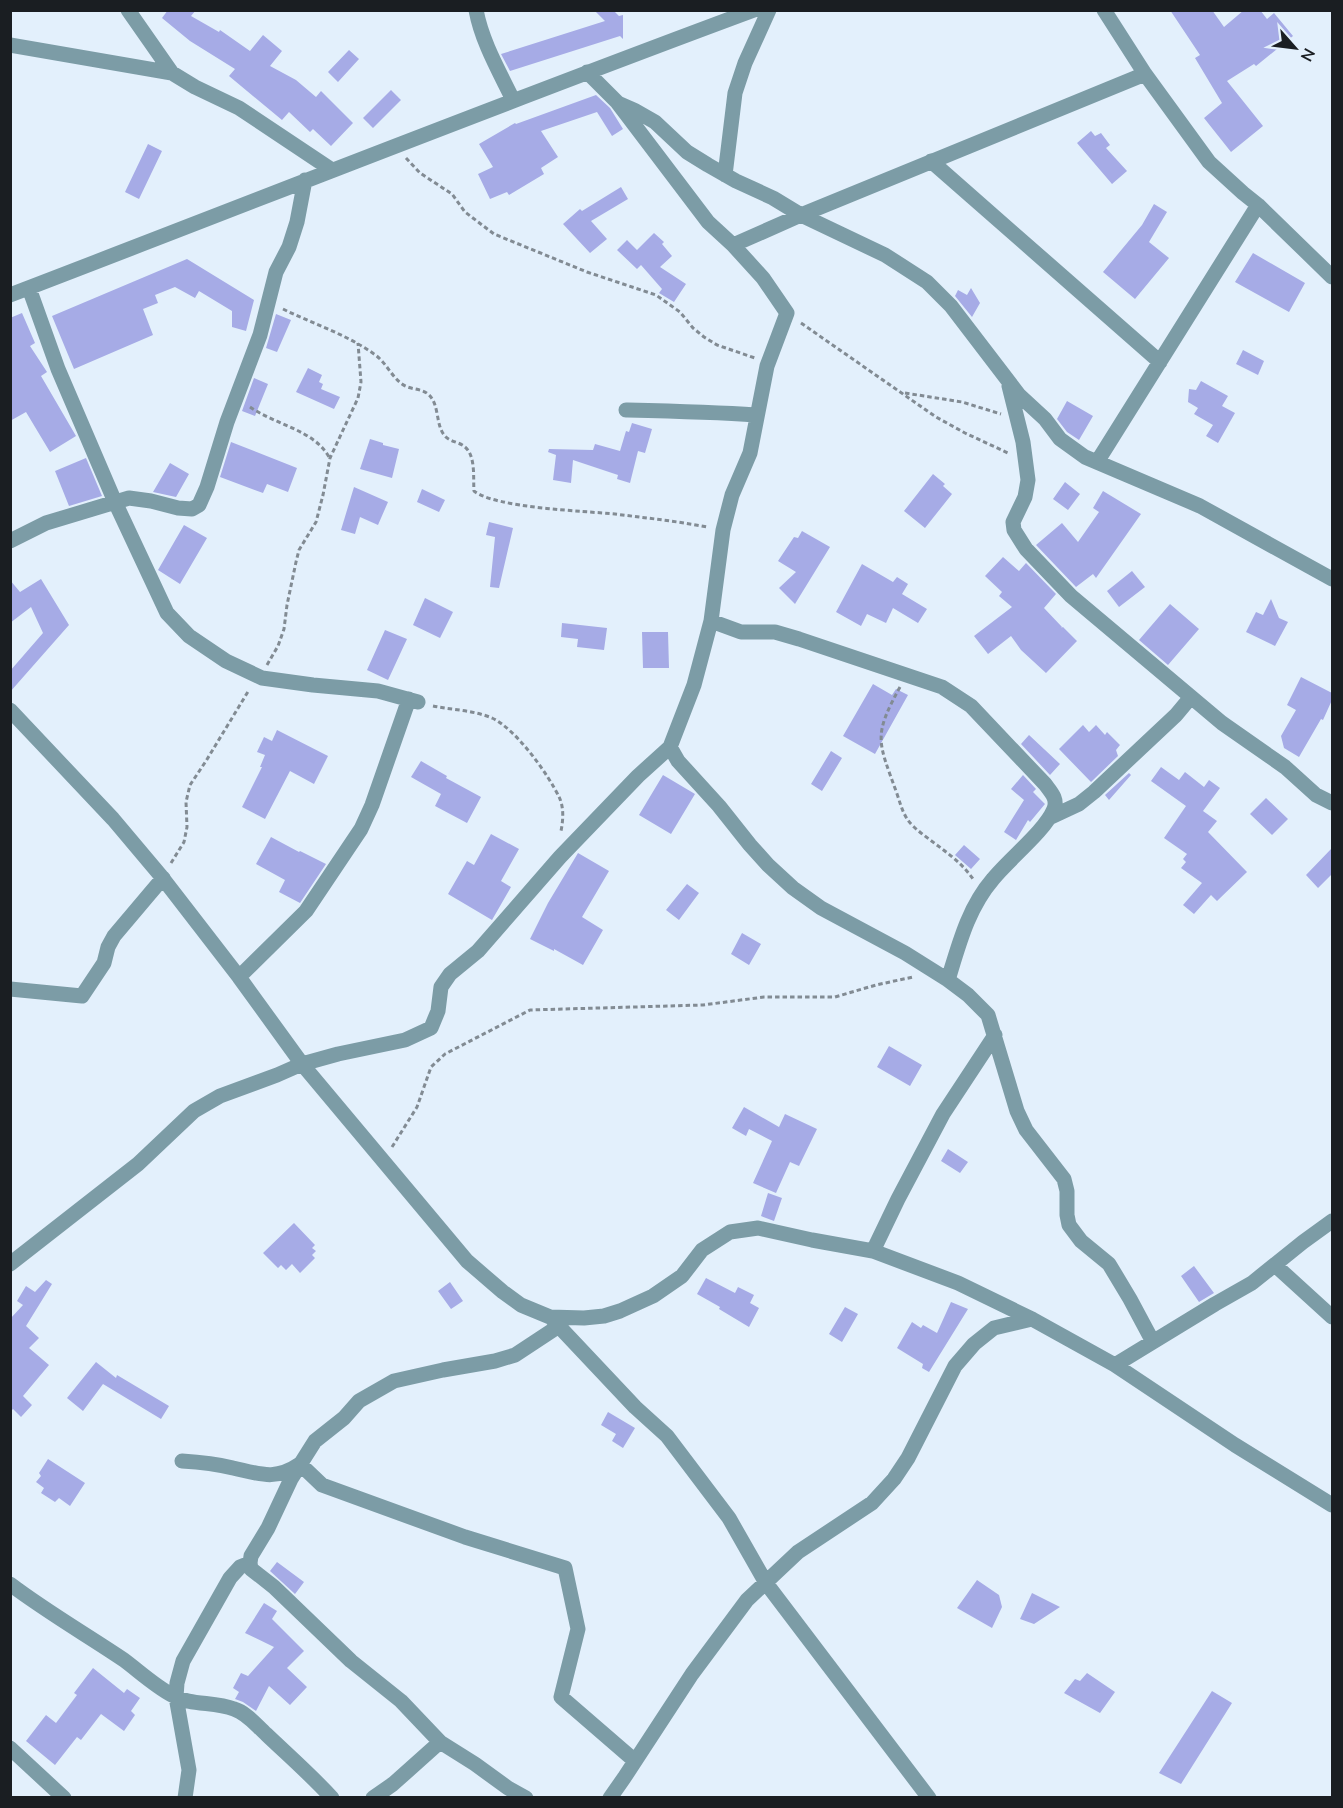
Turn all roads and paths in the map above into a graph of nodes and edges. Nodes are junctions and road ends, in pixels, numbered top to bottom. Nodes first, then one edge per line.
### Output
1 (128, 10) edge
2 (476, 10) edge
3 (754, 10) edge
4 (769, 10) edge
5 (1104, 10) edge
6 (10, 45) edge
7 (587, 72) junction
8 (172, 73) junction
9 (1145, 74) junction
10 (513, 100) junction
11 (617, 102) junction
12 (394, 145) junction
13 (931, 161) junction
14 (332, 170) junction
15 (725, 175) junction
16 (305, 180) junction
17 (1258, 205) junction
18 (801, 215) junction
19 (733, 245) junction
20 (1332, 277) edge
21 (29, 288) junction
22 (10, 295) edge
23 (268, 302) junction
24 (787, 313) junction
25 (358, 343) junction
26 (1160, 362) junction
27 (768, 363) junction
28 (1008, 380) junction
29 (240, 387) junction
30 (903, 393) junction
31 (626, 410) dead end
32 (756, 415) junction
33 (1017, 416) junction
34 (330, 458) junction
35 (1026, 462) junction
36 (1097, 462) junction
37 (115, 502) junction
38 (723, 530) junction
39 (10, 541) edge
40 (1332, 579) edge
41 (711, 621) junction
42 (907, 674) junction
43 (260, 677) junction
44 (1191, 697) junction
45 (413, 701) junction
46 (10, 710) edge
47 (670, 747) junction
48 (1332, 803) edge
49 (1048, 818) junction
50 (560, 857) junction
51 (162, 877) junction
52 (980, 897) junction
53 (239, 976) junction
54 (942, 976) junction
55 (10, 989) edge
56 (995, 1035) junction
57 (302, 1064) junction
58 (383, 1161) junction
59 (1332, 1221) edge
60 (873, 1251) junction
61 (10, 1264) edge
62 (1276, 1266) junction
63 (1332, 1317) edge
64 (1032, 1319) junction
65 (555, 1322) junction
66 (1153, 1342) junction
67 (1115, 1365) junction
68 (182, 1461) dead end
69 (300, 1464) junction
70 (1332, 1506) edge
71 (250, 1563) junction
72 (766, 1583) junction
73 (10, 1584) edge
74 (176, 1697) junction
75 (440, 1742) junction
76 (10, 1748) edge
77 (635, 1761) junction
78 (64, 1797) edge
79 (185, 1797) edge
80 (332, 1797) edge
81 (373, 1797) edge
82 (526, 1797) edge
83 (610, 1797) edge
84 (929, 1797) edge

1 - 8 street
2 - 10 street
3 - 7 street
4 - 15 street
5 - 9 street
6 - 8 street
7 - 10 street
7 - 11 street
8 - 14 street
9 - 13 street
9 - 17 street
10 - 12 street
11 - 15 street
11 - 19 street
12 - 14 street
12 - 27 path
13 - 18 street
13 - 26 street
14 - 16 street
15 - 18 street
16 - 21 street
16 - 23 street
17 - 20 street
17 - 26 street
18 - 19 street
18 - 28 street
19 - 24 street
21 - 22 street
21 - 37 street
23 - 25 path
23 - 29 street
24 - 27 street
24 - 30 path
25 - 34 path
25 - 38 path
26 - 36 street
27 - 32 street
28 - 33 street
28 - 36 street
29 - 34 path
29 - 37 street
30 - 33 path
30 - 35 path
31 - 32 street
32 - 38 street
33 - 35 street
34 - 43 path
35 - 44 street
36 - 40 street
37 - 39 street
37 - 43 street
38 - 41 street
41 - 42 street
41 - 47 street
42 - 49 street
42 - 52 path
43 - 45 street
43 - 51 path
44 - 48 street
44 - 49 street
45 - 50 path
45 - 53 street
46 - 51 street
47 - 50 street
47 - 54 street
49 - 52 street
50 - 57 street
51 - 53 street
51 - 55 street
52 - 54 street
53 - 57 street
54 - 56 street
54 - 58 path
56 - 60 street
56 - 66 street
57 - 58 street
57 - 61 street
58 - 65 street
59 - 62 street
60 - 64 street
60 - 65 street
62 - 63 street
62 - 66 street
64 - 67 street
64 - 72 street
65 - 69 street
65 - 72 street
66 - 67 street
67 - 70 street
68 - 69 street
69 - 71 street
69 - 77 street
71 - 74 street
71 - 75 street
72 - 77 street
72 - 84 street
73 - 74 street
74 - 79 street
74 - 80 street
75 - 81 street
75 - 82 street
76 - 78 street
77 - 83 street

